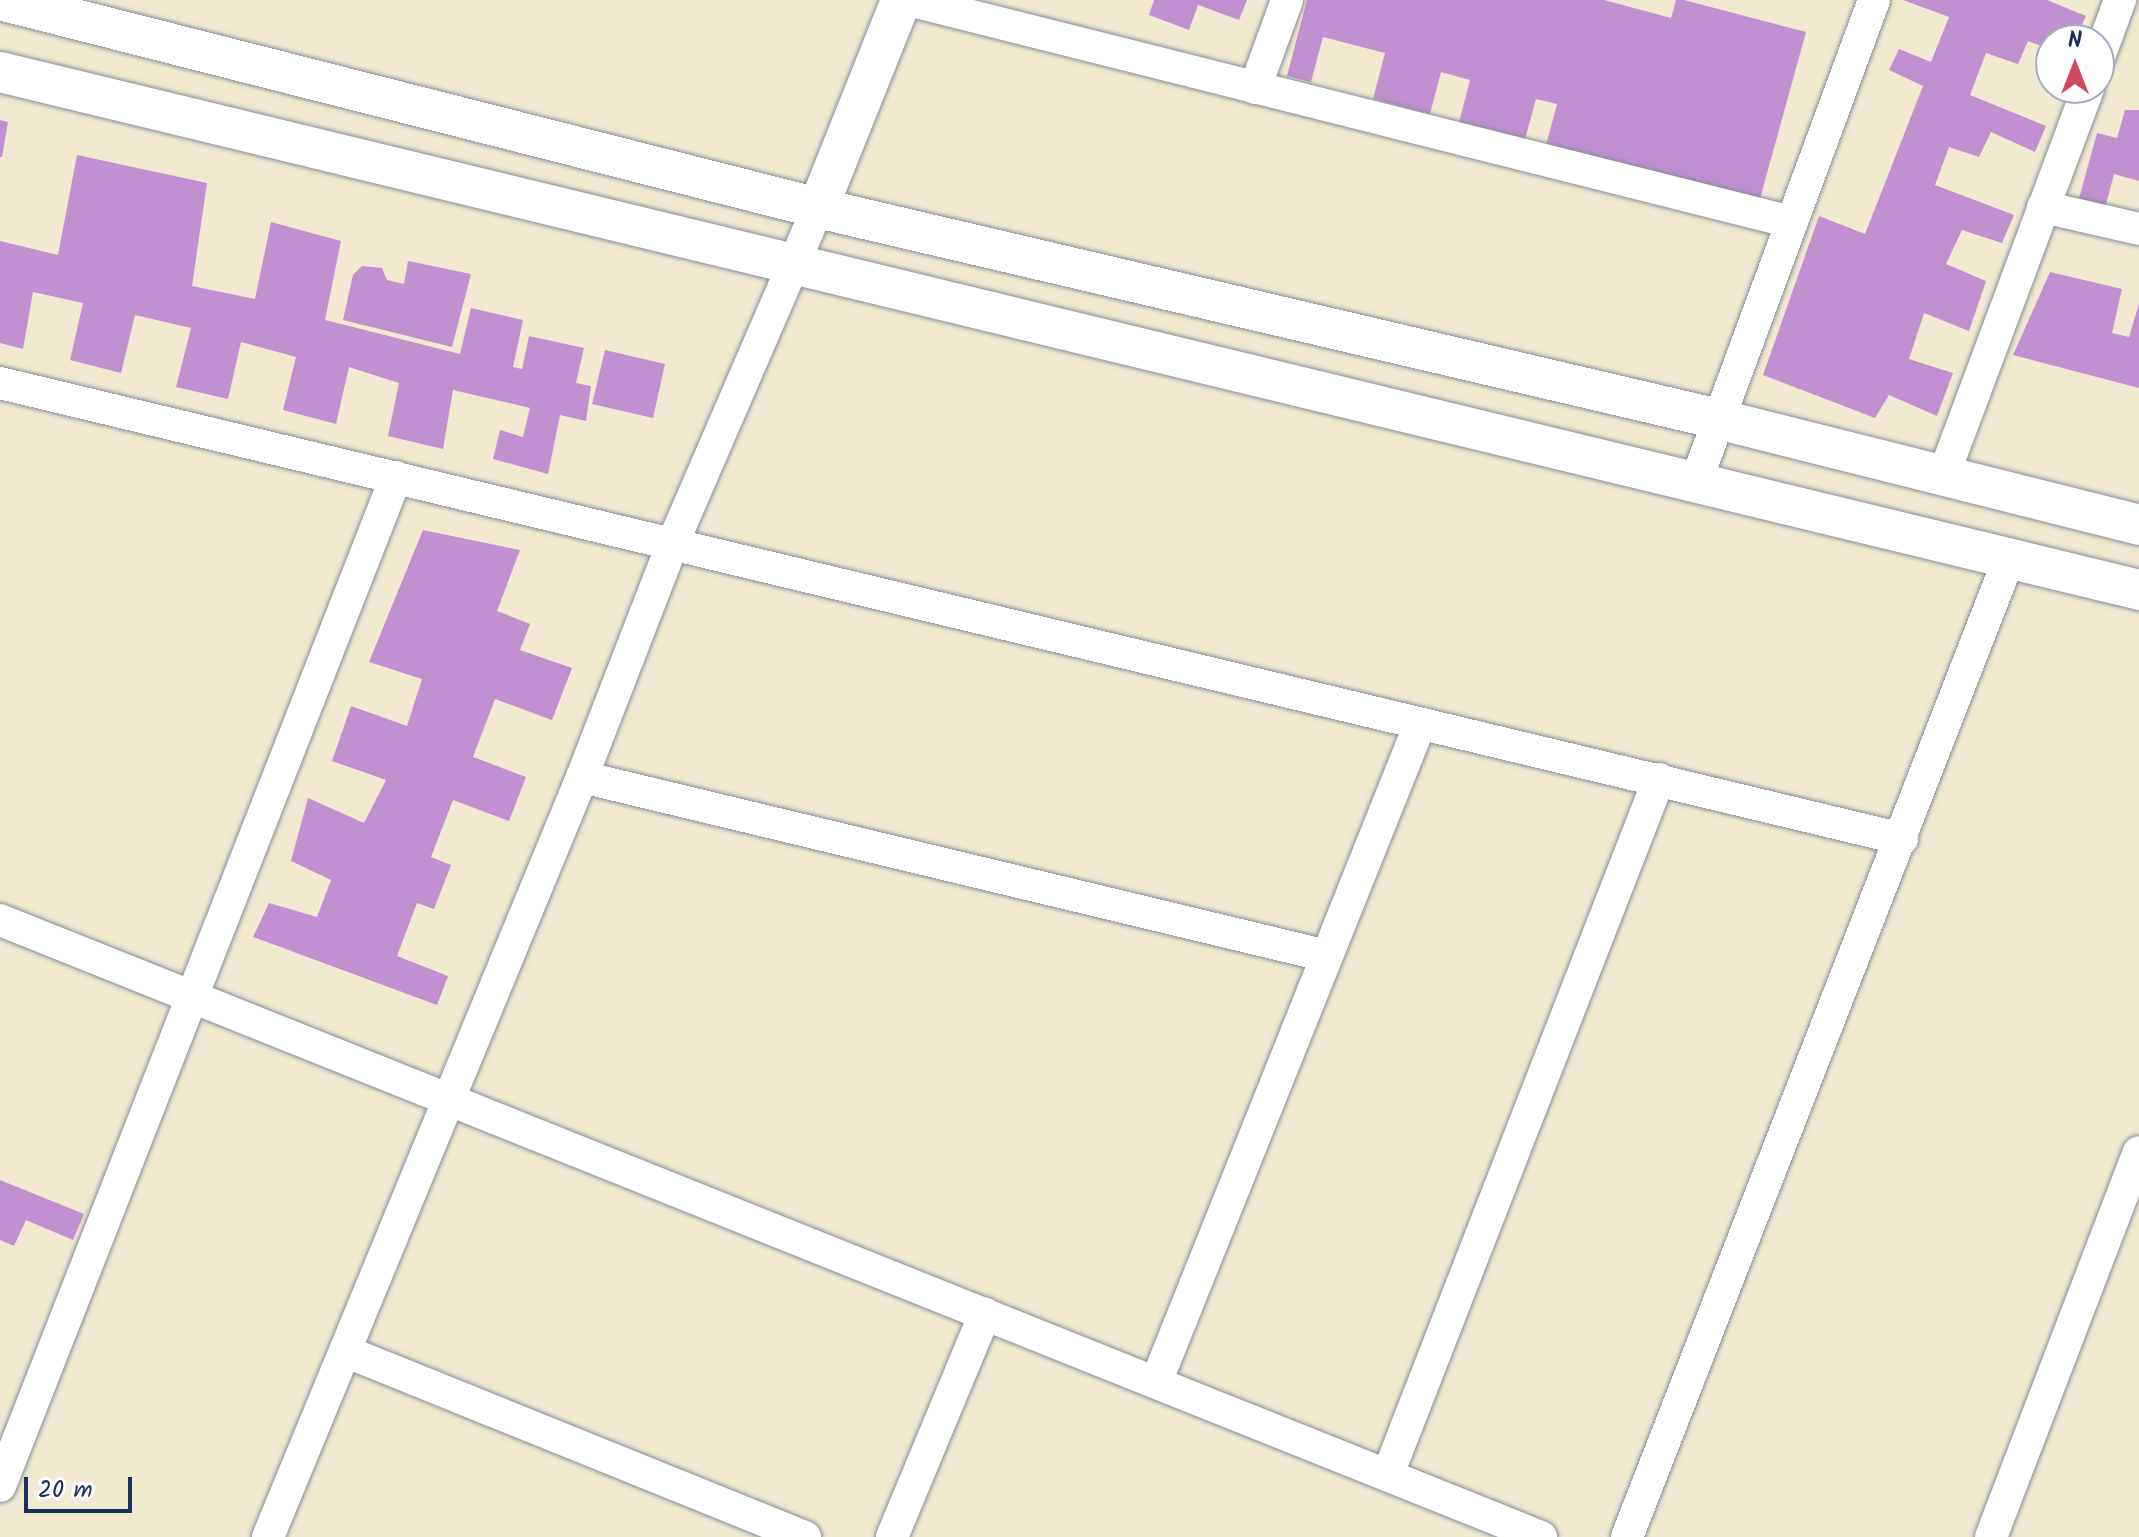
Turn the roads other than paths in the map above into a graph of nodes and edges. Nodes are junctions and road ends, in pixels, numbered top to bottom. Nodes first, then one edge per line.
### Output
1 (0, 0) edge
2 (901, 0) edge
3 (908, 0) edge
4 (1287, 0) edge
5 (1874, 0) edge
6 (2120, 0) edge
7 (2111, 24) edge
8 (0, 72) edge
9 (1255, 88) junction
10 (2082, 104) edge
11 (2043, 207) junction
12 (818, 208) junction
13 (1791, 222) junction
14 (2139, 229) edge
15 (795, 264) junction
16 (0, 383) edge
17 (1718, 419) junction
18 (1944, 474) junction
19 (396, 477) junction
20 (1695, 484) junction
21 (2139, 525) edge
22 (672, 545) junction
23 (2010, 556) junction
24 (2139, 590) edge
25 (1420, 724) junction
26 (582, 777) junction
27 (1659, 779) junction
28 (1902, 839) junction
29 (0, 920) edge
30 (1327, 956) junction
31 (192, 997) junction
32 (445, 1099) junction
33 (2139, 1152) edge
34 (985, 1314) junction
35 (347, 1352) junction
36 (1157, 1380) junction
37 (1388, 1474) junction
38 (0, 1486) edge
39 (268, 1537) edge
40 (805, 1537) edge
41 (892, 1537) edge
42 (1541, 1537) edge
43 (1627, 1537) edge
44 (1991, 1537) edge

1 - 12 street
2 - 12 street
3 - 9 street
4 - 9 street
5 - 13 street
6 - 7 street
8 - 15 street
9 - 13 street
10 - 11 street
11 - 14 street
11 - 18 street
12 - 15 street
12 - 17 street
13 - 17 street
15 - 20 street
15 - 22 street
16 - 19 street
17 - 18 street
17 - 20 street
18 - 21 street
19 - 22 street
19 - 31 street
20 - 23 street
22 - 25 street
22 - 26 street
23 - 24 street
23 - 28 street
25 - 27 street
25 - 30 street
26 - 30 street
26 - 32 street
27 - 28 street
27 - 37 street
28 - 43 street
29 - 31 street
30 - 36 street
31 - 32 street
31 - 38 street
32 - 34 street
32 - 35 street
33 - 44 street
34 - 36 street
34 - 41 street
35 - 39 street
35 - 40 street
36 - 37 street
37 - 42 street

